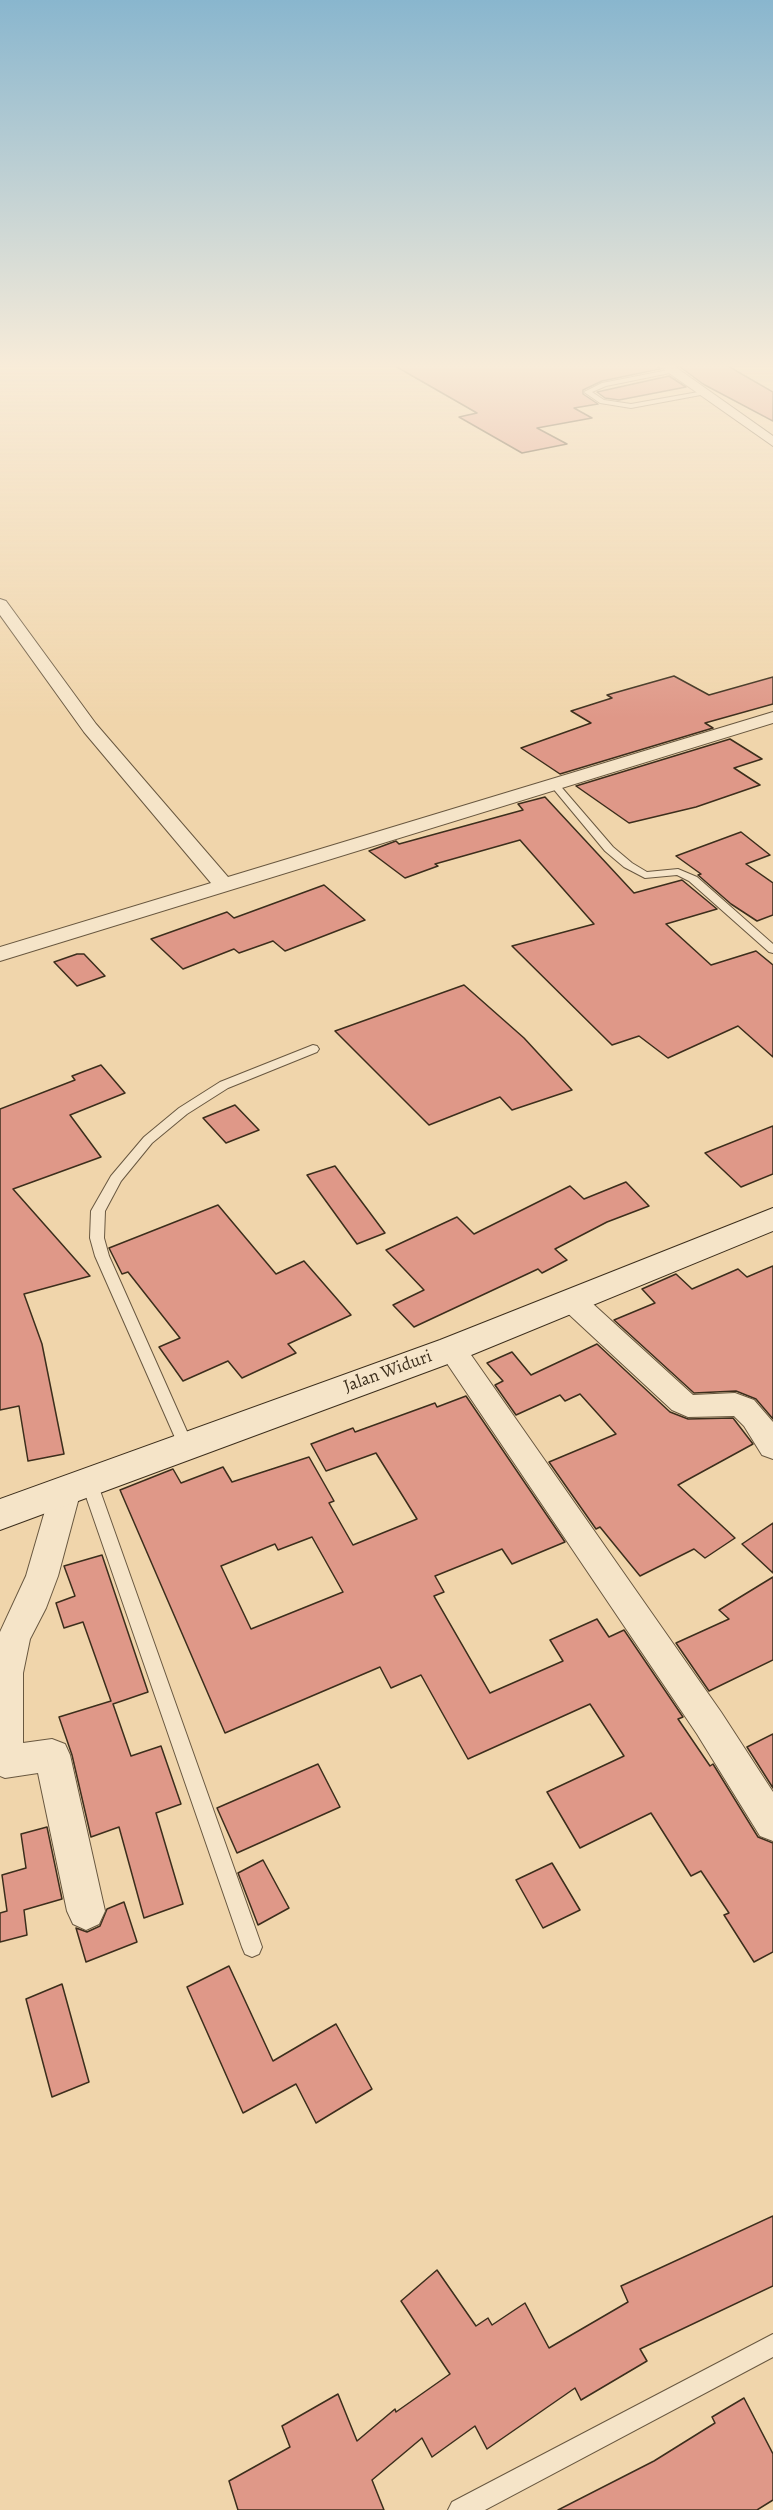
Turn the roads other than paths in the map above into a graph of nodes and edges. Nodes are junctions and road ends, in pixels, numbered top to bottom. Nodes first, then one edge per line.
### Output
1 (0, 604) edge
2 (773, 717) edge
3 (554, 783) junction
4 (223, 884) junction
5 (773, 950) edge
6 (0, 954) edge
7 (313, 1049) dead end
8 (773, 1219) edge
9 (571, 1300) junction
10 (452, 1349) junction
11 (185, 1445) junction
12 (773, 1447) edge
13 (77, 1486) junction
14 (0, 1515) edge
15 (773, 1824) edge
16 (86, 1911) dead end
17 (252, 1947) dead end
18 (773, 2345) edge
19 (460, 2510) edge

1 - 4 street
2 - 3 street
3 - 4 street
3 - 5 lane
4 - 6 street
7 - 11 lane
8 - 9 main road, Jalan Widuri
9 - 10 main road, Jalan Widuri
9 - 12 street
10 - 11 main road, Jalan Widuri
10 - 15 street
11 - 13 main road, Jalan Widuri
13 - 14 main road, Jalan Widuri
13 - 16 street
13 - 17 lane
18 - 19 lane

